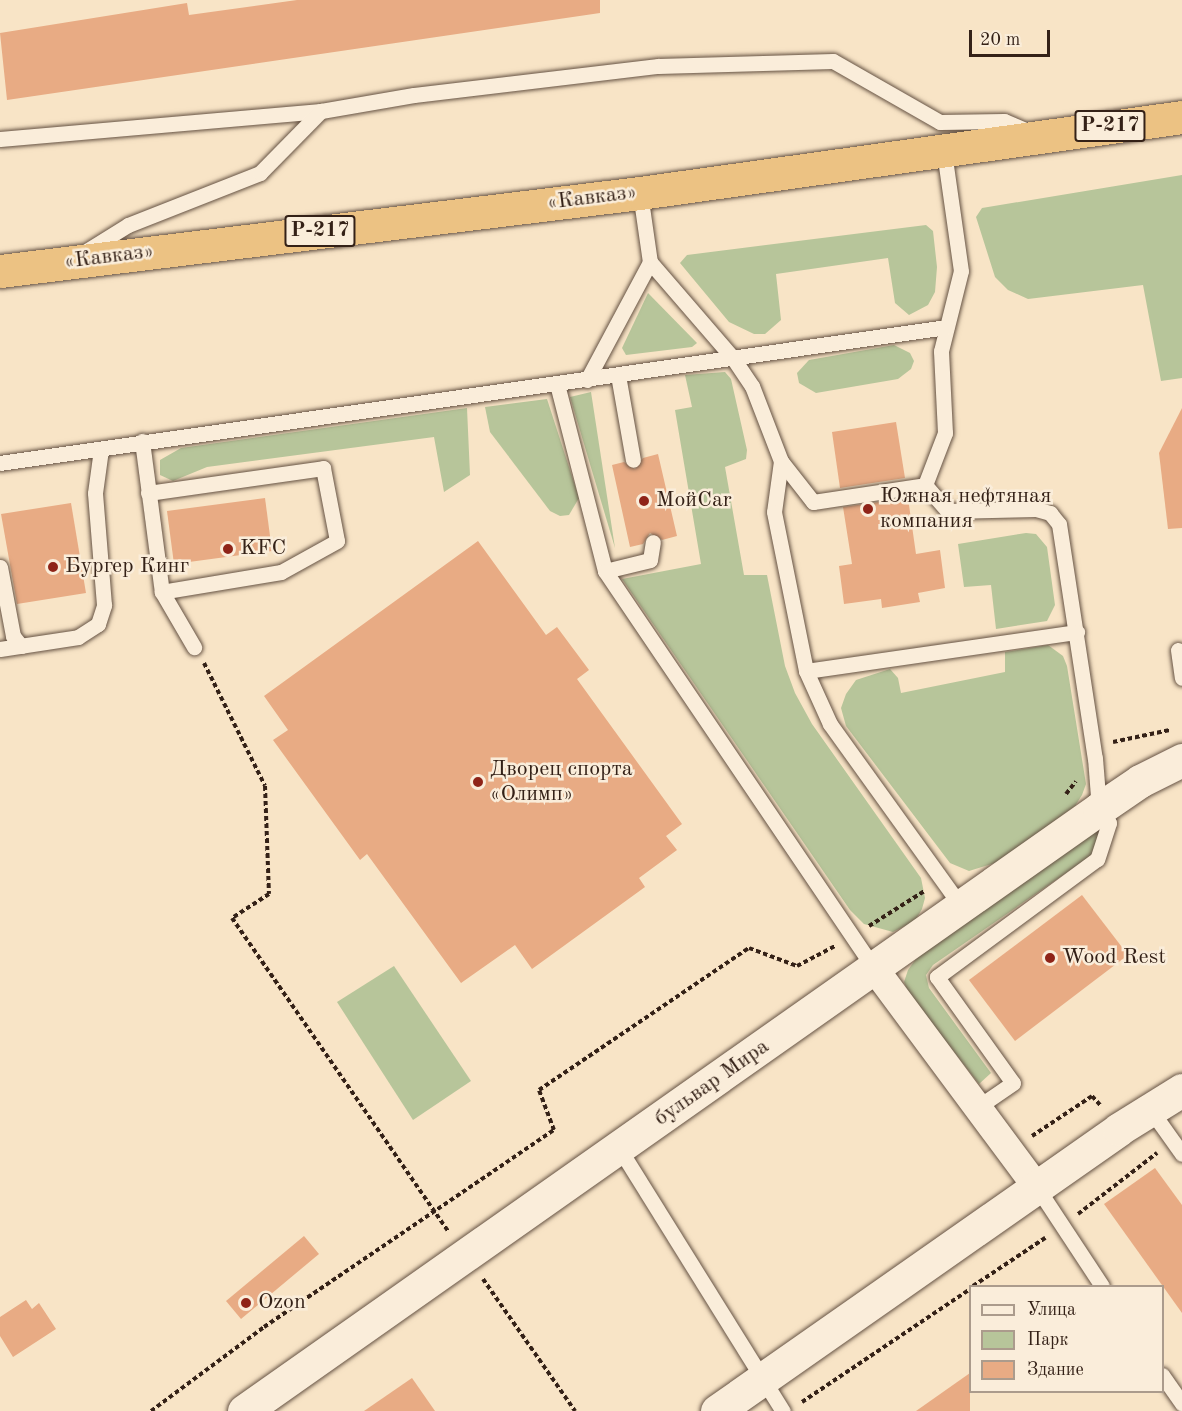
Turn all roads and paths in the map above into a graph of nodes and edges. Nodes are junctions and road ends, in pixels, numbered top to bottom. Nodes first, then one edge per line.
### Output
1 (321, 111) junction
2 (1182, 117) edge
3 (1038, 136) junction
4 (0, 139) edge
5 (944, 152) junction
6 (640, 193) junction
7 (70, 262) junction
8 (650, 262) junction
9 (0, 271) edge
10 (946, 327) junction
11 (733, 358) junction
12 (618, 375) junction
13 (587, 380) junction
14 (557, 384) junction
15 (142, 441) junction
16 (100, 449) junction
17 (633, 460) dead end
18 (781, 461) junction
19 (0, 463) edge
20 (925, 485) junction
21 (148, 493) junction
22 (653, 542) dead end
23 (0, 567) edge
24 (605, 571) junction
25 (162, 592) junction
26 (1077, 632) junction
27 (21, 646) junction
28 (194, 647) joint
29 (0, 649) edge
30 (1178, 650) dead end
31 (806, 671) junction
32 (1182, 678) edge
33 (1182, 728) edge
34 (1095, 758) junction
35 (1182, 760) edge
36 (1064, 796) dead end
37 (1099, 808) junction
38 (942, 880) junction
39 (961, 906) junction
40 (852, 938) junction
41 (874, 968) junction
42 (1182, 1090) edge
43 (975, 1109) junction
44 (1150, 1109) junction
45 (619, 1148) junction
46 (1182, 1154) edge
47 (1038, 1189) junction
48 (432, 1210) junction
49 (465, 1252) junction
50 (1100, 1285) edge
51 (969, 1289) edge
52 (1164, 1378) edge
53 (761, 1381) junction
54 (1182, 1404) edge
55 (798, 1405) dead end
56 (151, 1411) edge
57 (244, 1411) edge
58 (575, 1411) edge
59 (717, 1411) edge
60 (783, 1411) edge

1 - 3 lane
1 - 4 lane
1 - 7 lane
2 - 3 highway, «Кавказ» / Р-217
3 - 5 highway, «Кавказ» / Р-217
5 - 6 highway, «Кавказ» / Р-217
5 - 10 lane
6 - 7 highway, «Кавказ» / Р-217
6 - 8 lane
7 - 9 highway, «Кавказ» / Р-217
8 - 11 lane
8 - 13 lane
10 - 11 lane
10 - 20 lane
11 - 12 lane
11 - 18 lane
12 - 13 lane
12 - 17 lane
13 - 14 lane
14 - 15 lane
14 - 24 lane
15 - 16 lane
15 - 21 lane
16 - 19 lane
16 - 27 lane
18 - 20 lane
18 - 31 lane
20 - 26 lane
21 - 25 lane
21 - 25 lane
22 - 24 lane
23 - 27 lane
24 - 40 lane
25 - 28 lane
26 - 31 lane
26 - 34 lane
27 - 29 lane
28 - 48 path
30 - 32 lane
31 - 38 lane
33 - 34 path
34 - 36 path
34 - 37 lane
35 - 37 street, бульвар Мира
37 - 39 street, бульвар Мира
37 - 43 lane
38 - 39 lane
38 - 40 path
39 - 41 street, бульвар Мира
40 - 41 lane
40 - 48 path
41 - 43 street
41 - 45 street, бульвар Мира
42 - 44 street
43 - 47 street
44 - 46 lane
44 - 47 street
45 - 49 street, бульвар Мира
45 - 53 lane
47 - 50 lane
47 - 53 street
48 - 49 path
48 - 56 path
49 - 57 street, бульвар Мира
49 - 58 path
51 - 55 path
52 - 54 lane
53 - 59 street
53 - 60 lane

